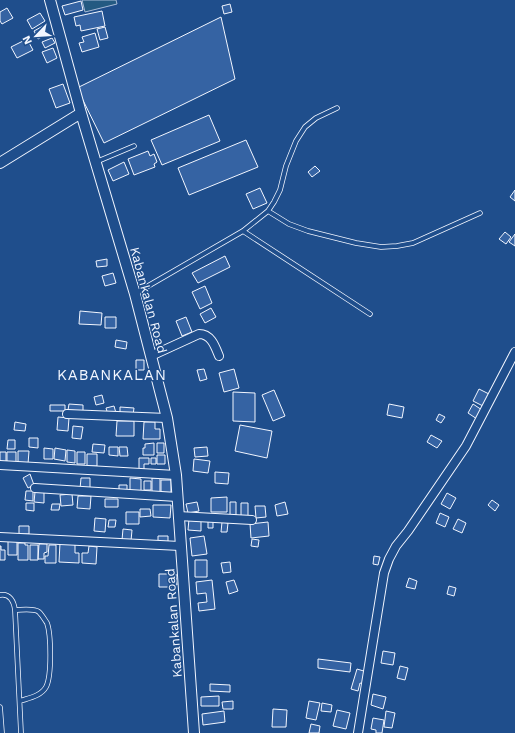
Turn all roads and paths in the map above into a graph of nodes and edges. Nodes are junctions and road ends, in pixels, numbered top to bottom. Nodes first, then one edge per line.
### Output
1 (50, 0) edge
2 (337, 108) dead end
3 (82, 113) junction
4 (134, 146) dead end
5 (96, 162) junction
6 (0, 163) edge
7 (268, 211) junction
8 (480, 214) dead end
9 (243, 231) junction
10 (135, 294) junction
11 (370, 314) dead end
12 (515, 352) edge
13 (152, 356) junction
14 (219, 356) dead end
15 (67, 414) dead end
16 (167, 418) junction
17 (0, 464) edge
18 (176, 475) junction
19 (35, 488) dead end
20 (177, 497) junction
21 (178, 516) junction
22 (252, 520) dead end
23 (0, 537) edge
24 (180, 546) junction
25 (0, 595) edge
26 (15, 610) junction
27 (20, 701) junction
28 (0, 707) edge
29 (2, 733) edge
30 (21, 733) edge
31 (194, 733) edge
32 (358, 733) edge

1 - 3 street, Kabankalan Road
2 - 7 lane
3 - 5 street, Kabankalan Road
3 - 6 street
4 - 5 lane
5 - 10 street, Kabankalan Road
7 - 8 lane
7 - 9 lane
9 - 10 lane
9 - 11 lane
10 - 13 street, Kabankalan Road
12 - 32 street
13 - 14 street
13 - 16 street, Kabankalan Road
15 - 16 street
16 - 18 street, Kabankalan Road
17 - 18 street
18 - 20 street, Kabankalan Road
19 - 20 street
20 - 21 street, Kabankalan Road
21 - 22 street
21 - 24 street, Kabankalan Road
23 - 24 street
24 - 31 street, Kabankalan Road
25 - 26 lane
26 - 27 lane
26 - 27 lane
27 - 30 lane
28 - 29 lane

